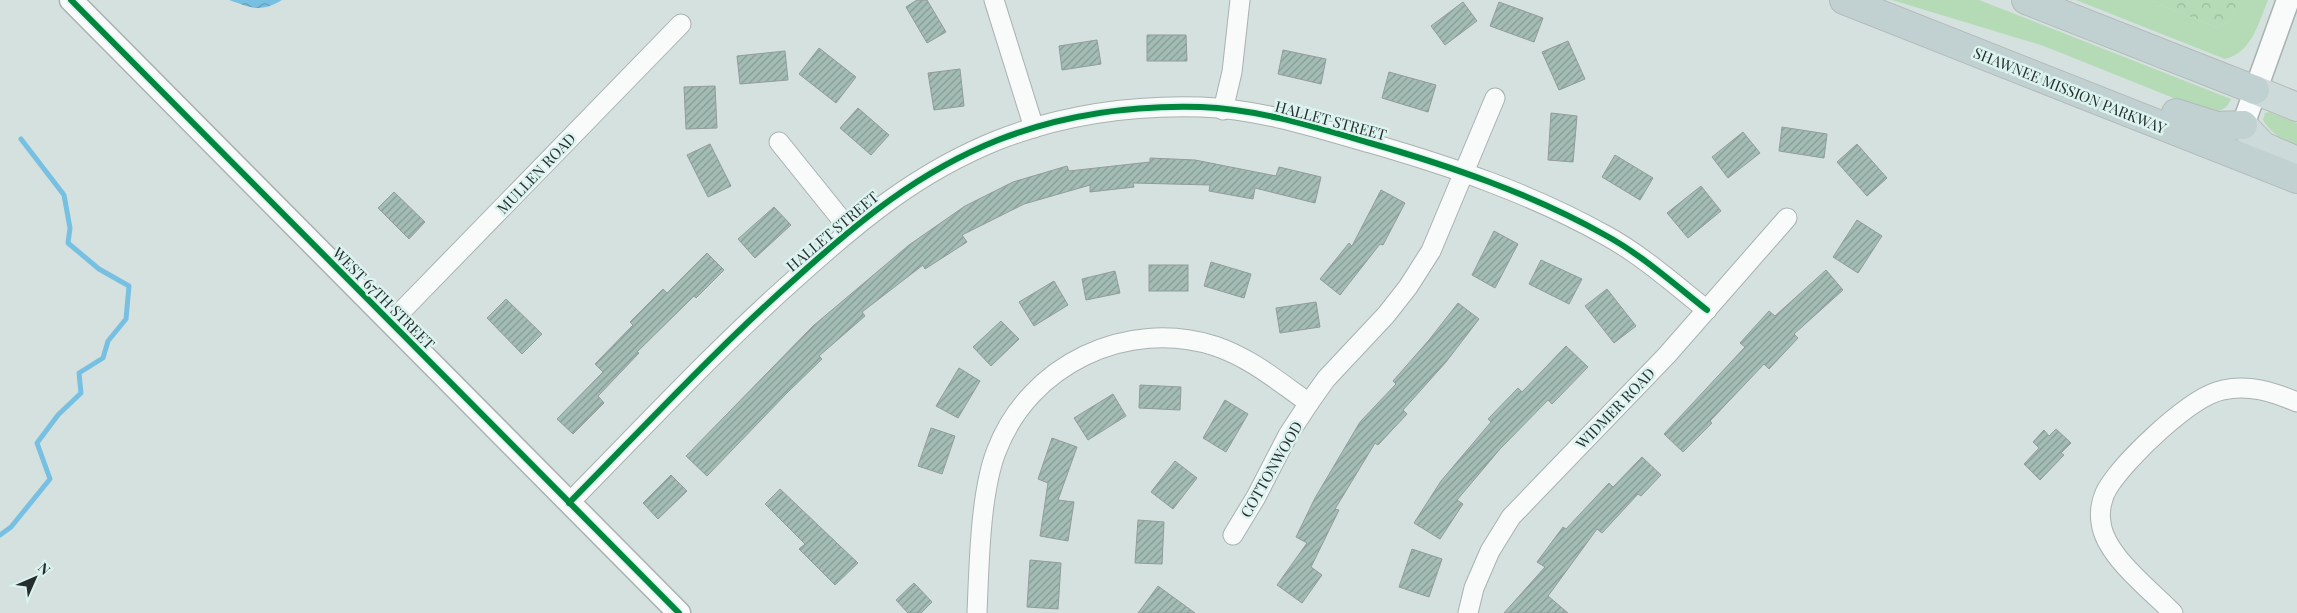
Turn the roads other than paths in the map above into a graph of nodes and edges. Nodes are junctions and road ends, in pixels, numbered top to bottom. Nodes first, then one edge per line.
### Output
1 (71, 0) edge
2 (994, 0) edge
3 (1240, 0) edge
4 (1844, 0) edge
5 (2026, 0) edge
6 (2288, 0) edge
7 (681, 24) dead end
8 (1983, 55) junction
9 (2255, 90) junction
10 (1495, 98) dead end
11 (2297, 107) edge
12 (1223, 110) junction
13 (2244, 125) junction
14 (1034, 128) junction
15 (779, 142) dead end
16 (2297, 160) edge
17 (1464, 173) junction
18 (2297, 179) edge
19 (1787, 218) dead end
20 (850, 230) junction
21 (1707, 310) junction
22 (390, 323) junction
23 (2297, 402) edge
24 (1309, 403) junction
25 (569, 503) junction
26 (1233, 535) dead end
27 (679, 613) edge
28 (977, 613) edge
29 (1468, 613) edge
30 (2173, 613) edge

1 - 22 street, WEST 67TH STREET
2 - 14 street
3 - 12 street
4 - 8 highway, SHAWNEE MISSION PARKWAY
5 - 9 highway
6 - 9 street
7 - 22 street, MULLEN ROAD
8 - 13 highway
8 - 18 highway, SHAWNEE MISSION PARKWAY
9 - 11 highway
9 - 13 street
10 - 17 street
12 - 14 street, HALLET STREET
12 - 17 street, HALLET STREET
13 - 16 highway
14 - 20 street, HALLET STREET
15 - 20 street, HALLET STREET
17 - 21 street, HALLET STREET
17 - 24 street, COTTONWOOD
19 - 21 street, WIDMER ROAD
20 - 25 street, HALLET STREET
21 - 29 street, WIDMER ROAD
22 - 25 street, WEST 67TH STREET
23 - 30 street
24 - 26 street, COTTONWOOD
24 - 28 street
25 - 27 street, WEST 67TH STREET

